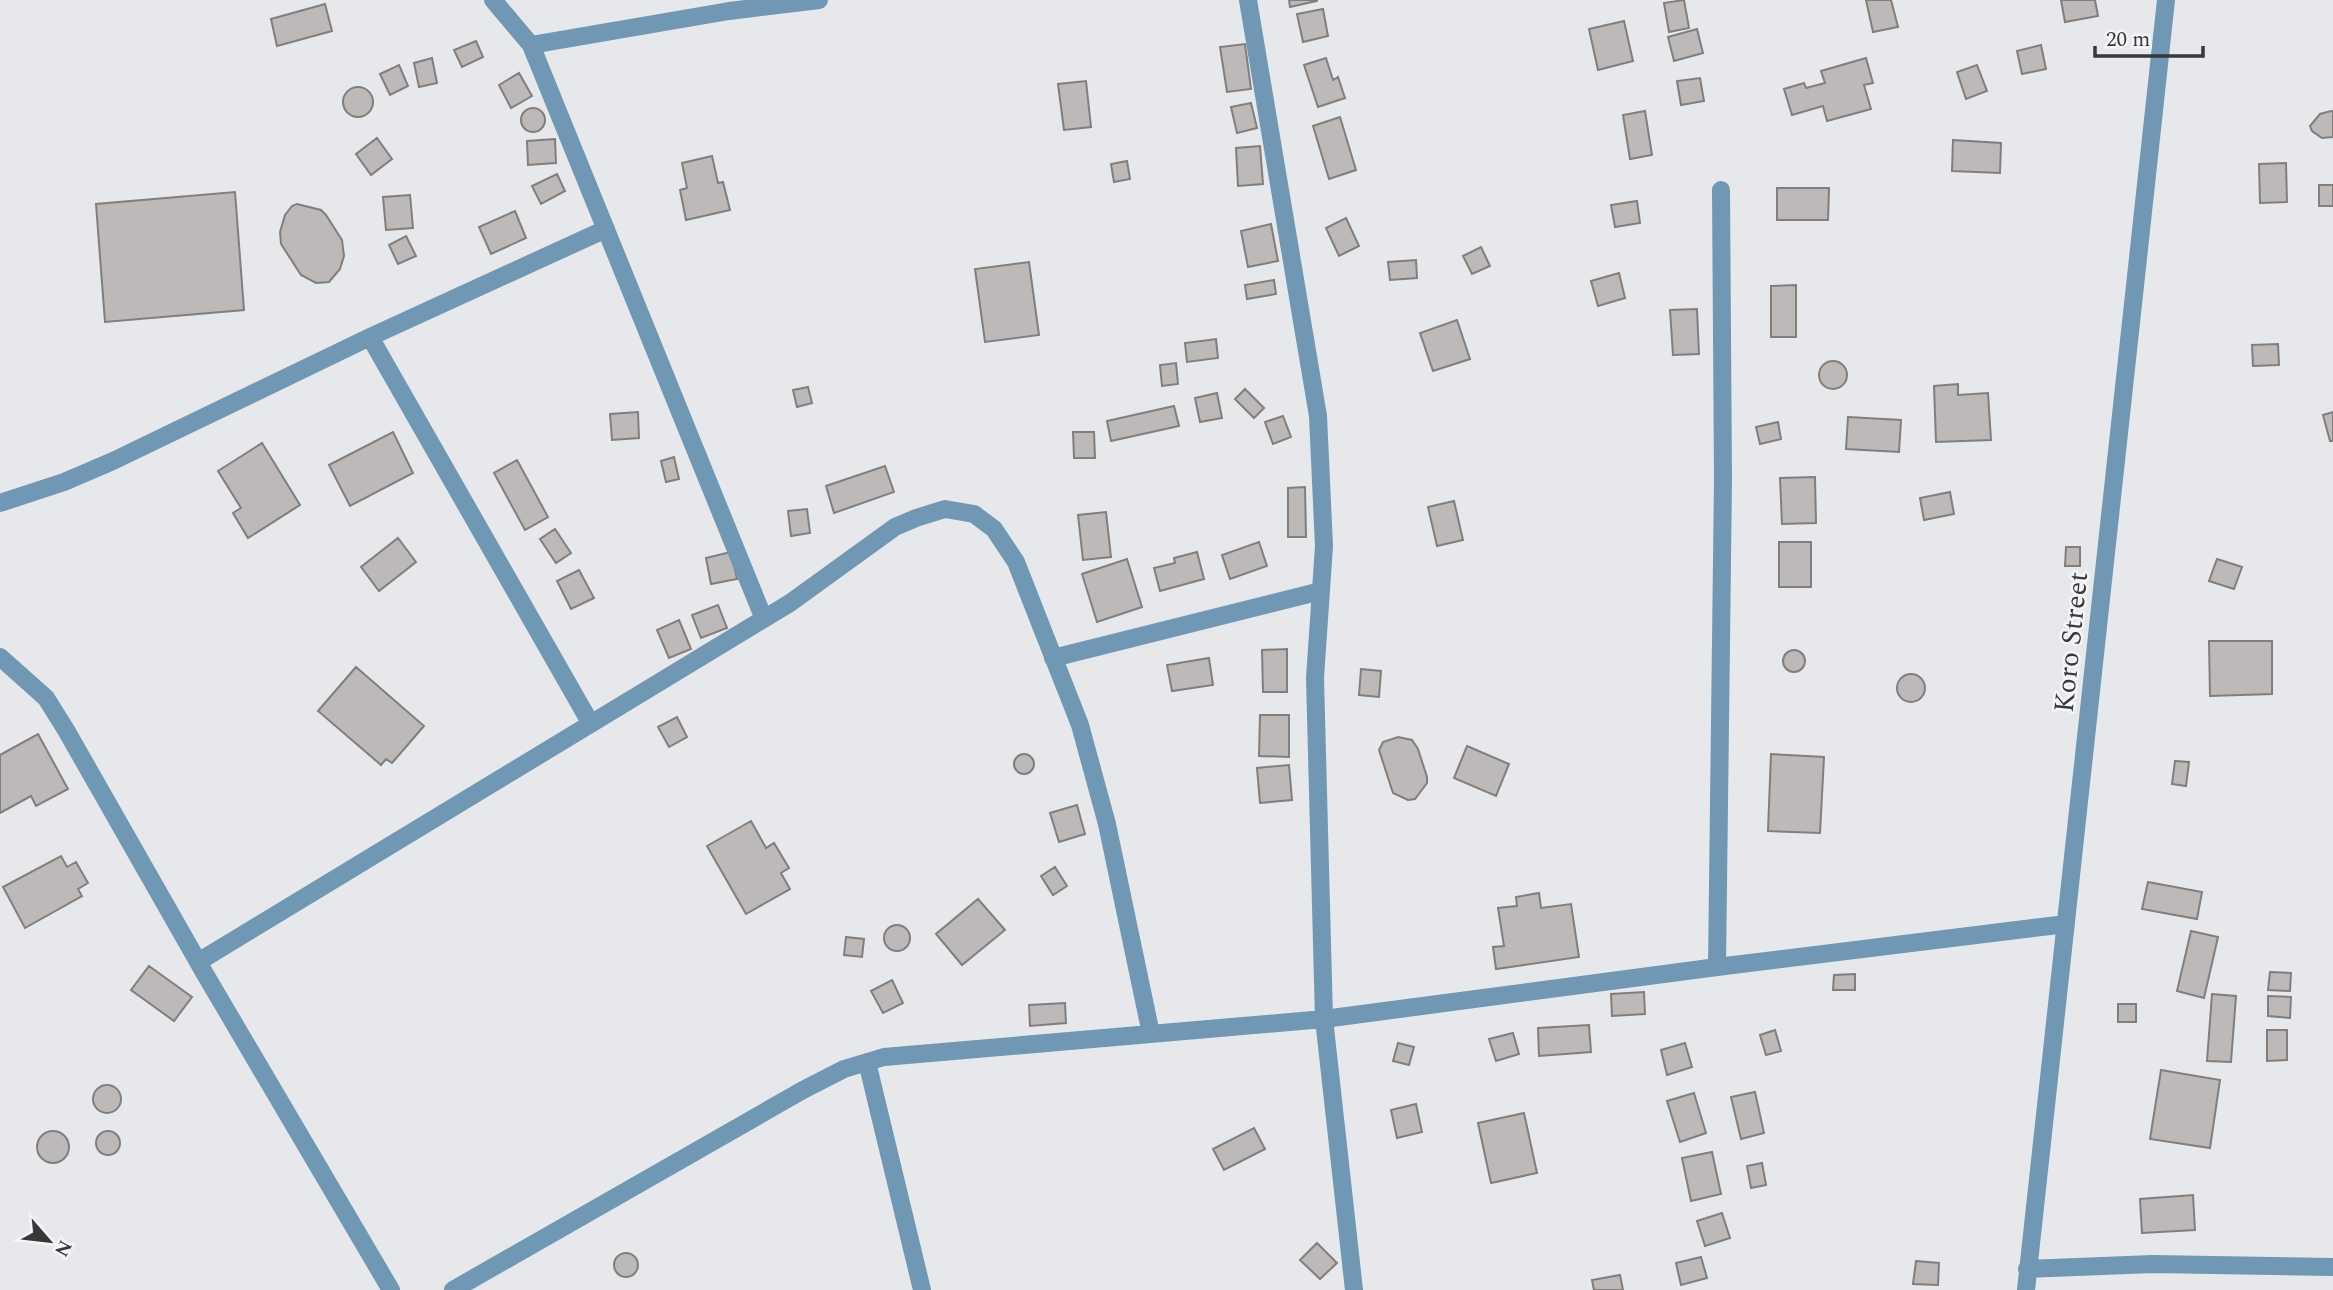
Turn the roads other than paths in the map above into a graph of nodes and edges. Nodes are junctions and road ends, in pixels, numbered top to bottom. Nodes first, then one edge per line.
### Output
1 (493, 0) edge
2 (819, 0) edge
3 (1248, 0) edge
4 (2166, 0) edge
5 (728, 6) edge
6 (531, 45) junction
7 (1721, 190) dead end
8 (606, 229) junction
9 (370, 337) junction
10 (0, 503) edge
11 (1321, 591) junction
12 (764, 619) junction
13 (0, 657) edge
14 (1053, 658) junction
15 (591, 724) junction
16 (2066, 924) junction
17 (198, 962) junction
18 (1717, 967) junction
19 (1324, 1019) junction
20 (1151, 1034) junction
21 (867, 1062) junction
22 (2333, 1267) edge
23 (2027, 1269) junction
24 (391, 1290) edge
25 (453, 1290) edge
26 (922, 1290) edge
27 (1354, 1290) edge
28 (2026, 1290) edge

1 - 6 street
2 - 5 street
3 - 11 street
4 - 16 street, Koro Street
5 - 6 street
6 - 8 street
7 - 18 street
8 - 9 street
8 - 12 street
9 - 10 street
9 - 15 street
11 - 14 street
11 - 19 street
12 - 14 street
12 - 15 street
13 - 17 street
14 - 20 street
15 - 17 street
16 - 18 street
16 - 23 street, Koro Street
17 - 24 street
18 - 19 street
19 - 20 street
19 - 27 street
20 - 21 street
21 - 25 street
21 - 26 street
22 - 23 street
23 - 28 street, Koro Street

